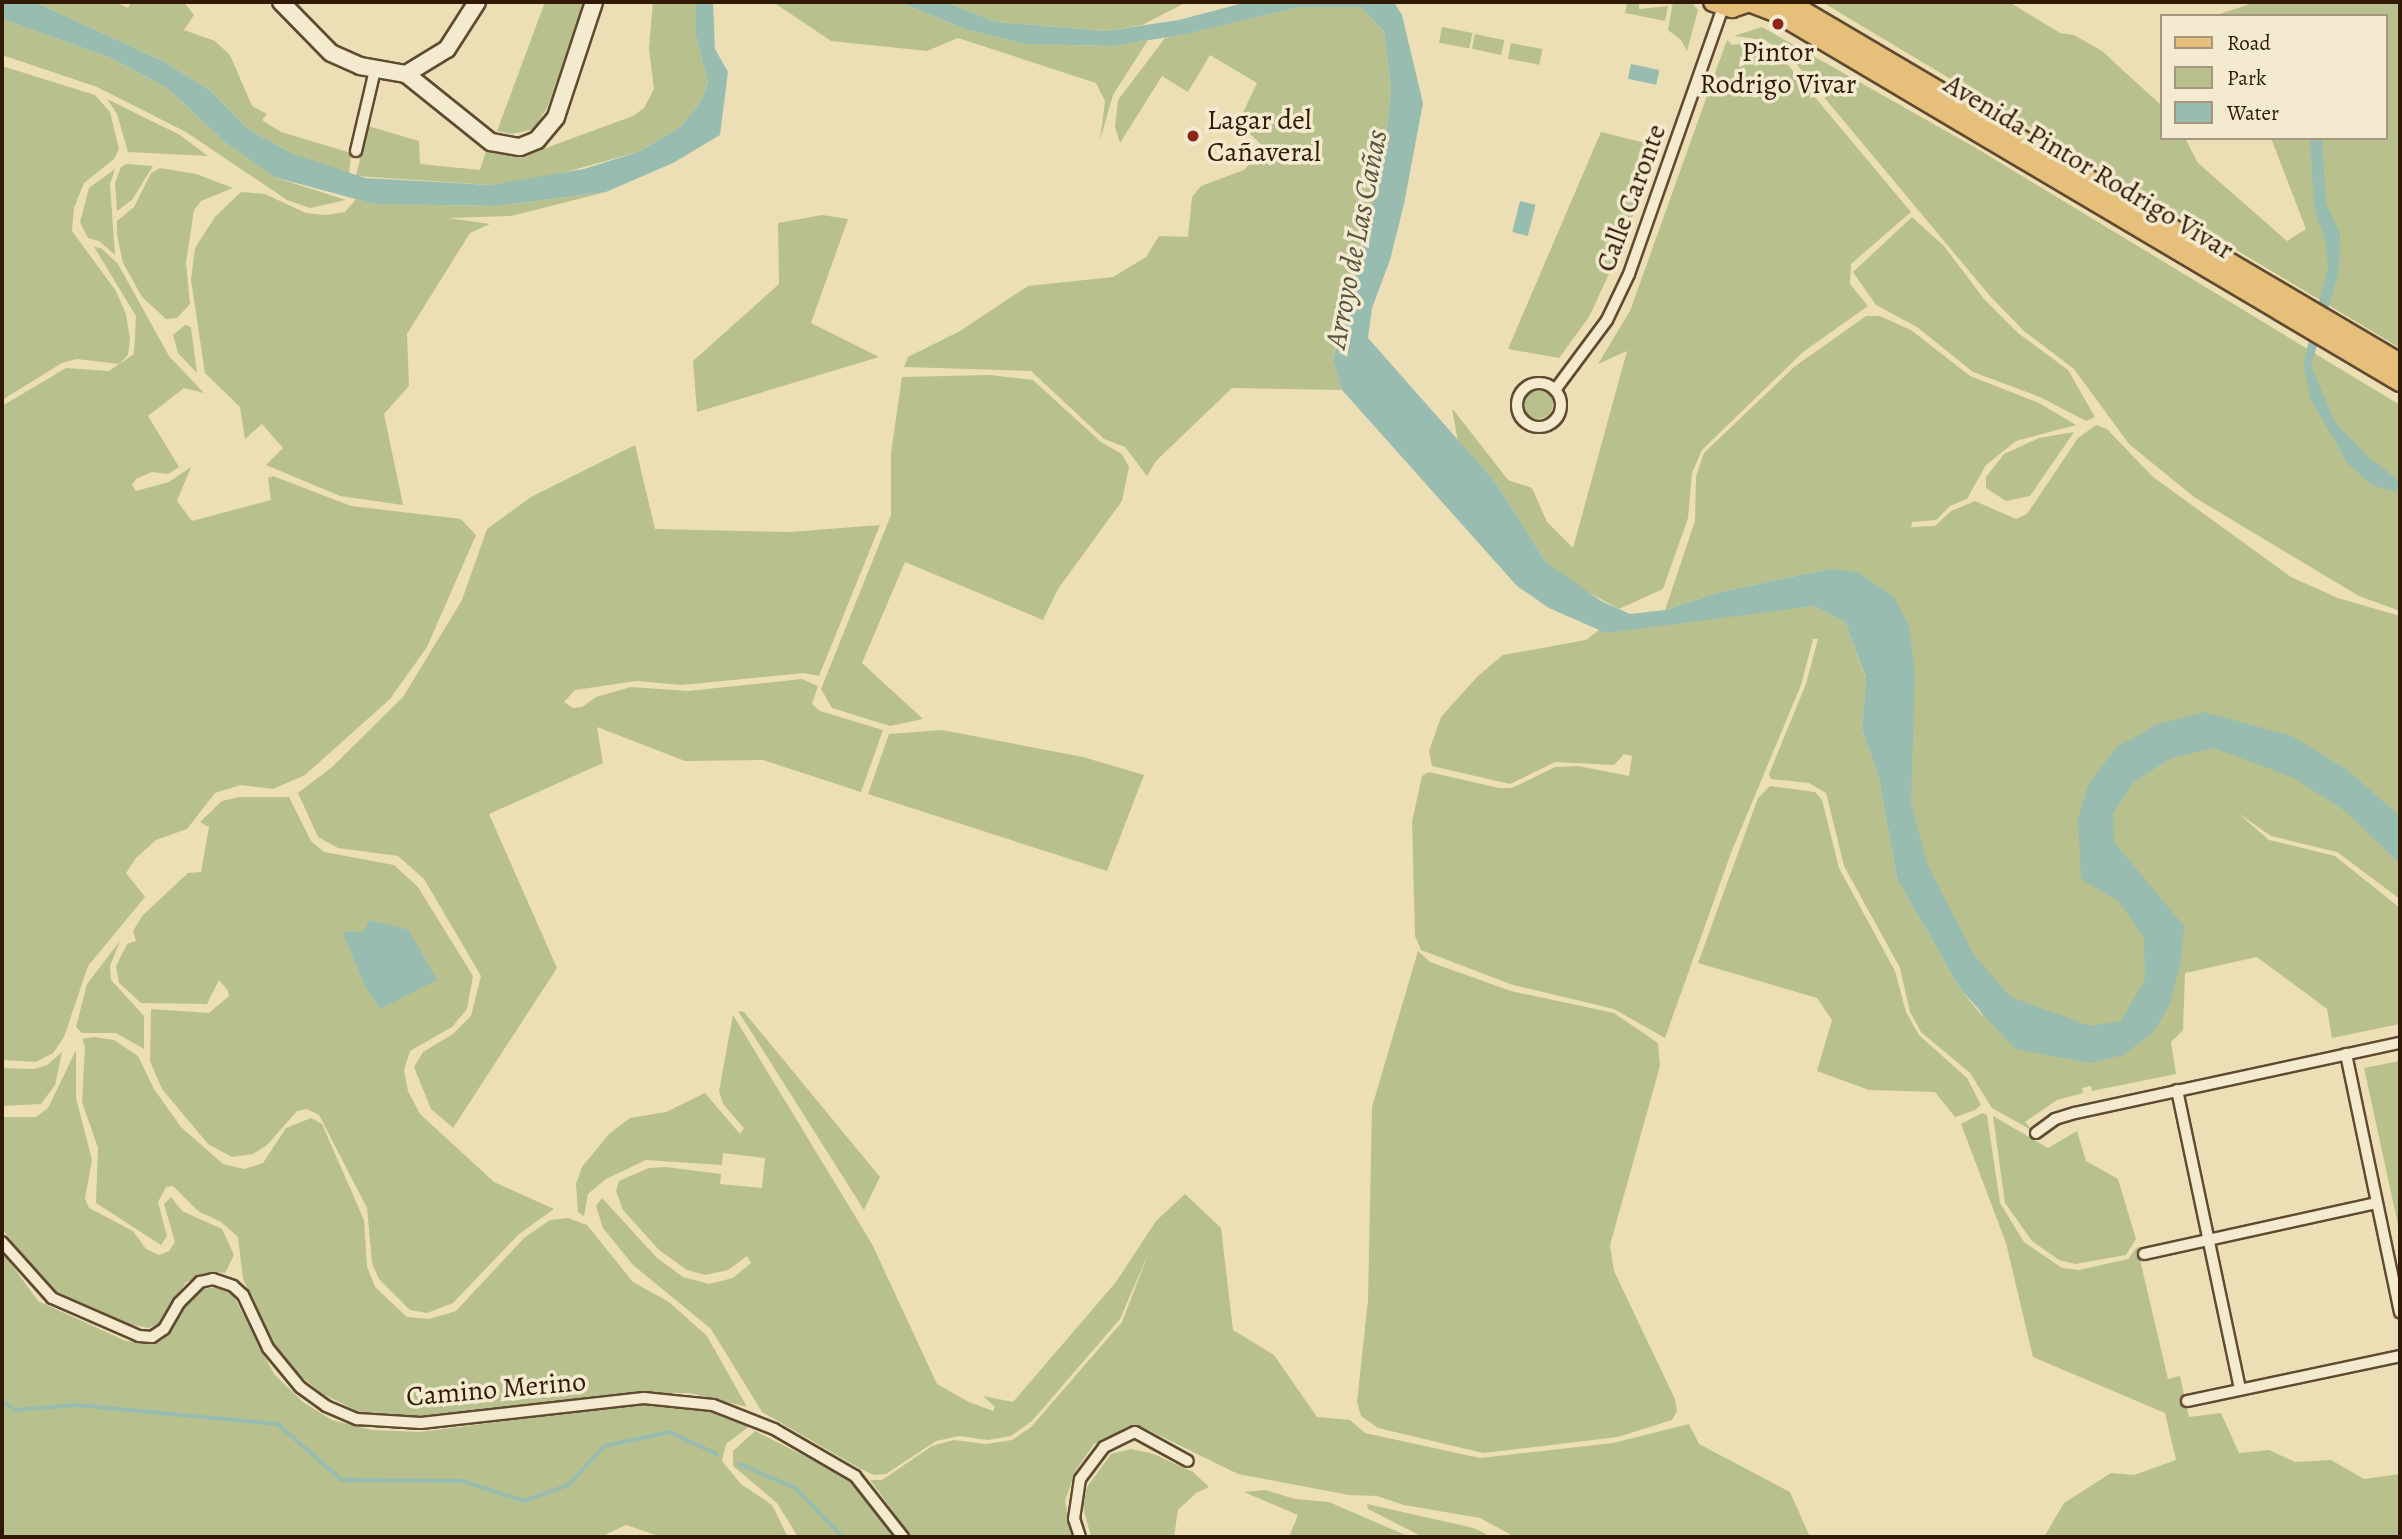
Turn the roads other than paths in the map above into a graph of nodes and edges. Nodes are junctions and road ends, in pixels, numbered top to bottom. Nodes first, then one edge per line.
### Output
1 (281, 2) edge
2 (477, 2) edge
3 (594, 2) edge
4 (1749, 2) edge
5 (1788, 2) edge
6 (1718, 4) edge
7 (375, 70) junction
8 (406, 74) junction
9 (356, 151) dead end
10 (2400, 363) edge
11 (2400, 382) edge
12 (1555, 390) junction
13 (2400, 1043) edge
14 (2346, 1054) junction
15 (2177, 1090) junction
16 (2036, 1133) dead end
17 (2375, 1203) junction
18 (2209, 1240) junction
19 (2, 1242) edge
20 (2144, 1254) dead end
21 (2400, 1312) edge
22 (2400, 1356) edge
23 (2240, 1389) junction
24 (2187, 1401) dead end
25 (1188, 1461) dead end
26 (903, 1537) edge
27 (1080, 1537) edge

1 - 7 street
2 - 8 street
3 - 8 street
4 - 6 main road
4 - 11 main road, Avenida Pintor Rodrigo Vivar
5 - 10 main road, Avenida Pintor Rodrigo Vivar
6 - 12 street, Calle Caronte
7 - 8 street
7 - 9 street
12 - 12 street
13 - 14 street
14 - 15 street
14 - 17 street
15 - 16 street
15 - 18 street
17 - 18 street
17 - 21 street
18 - 20 street
18 - 23 street
19 - 26 street, Camino Merino
22 - 23 street
23 - 24 street
25 - 27 street

